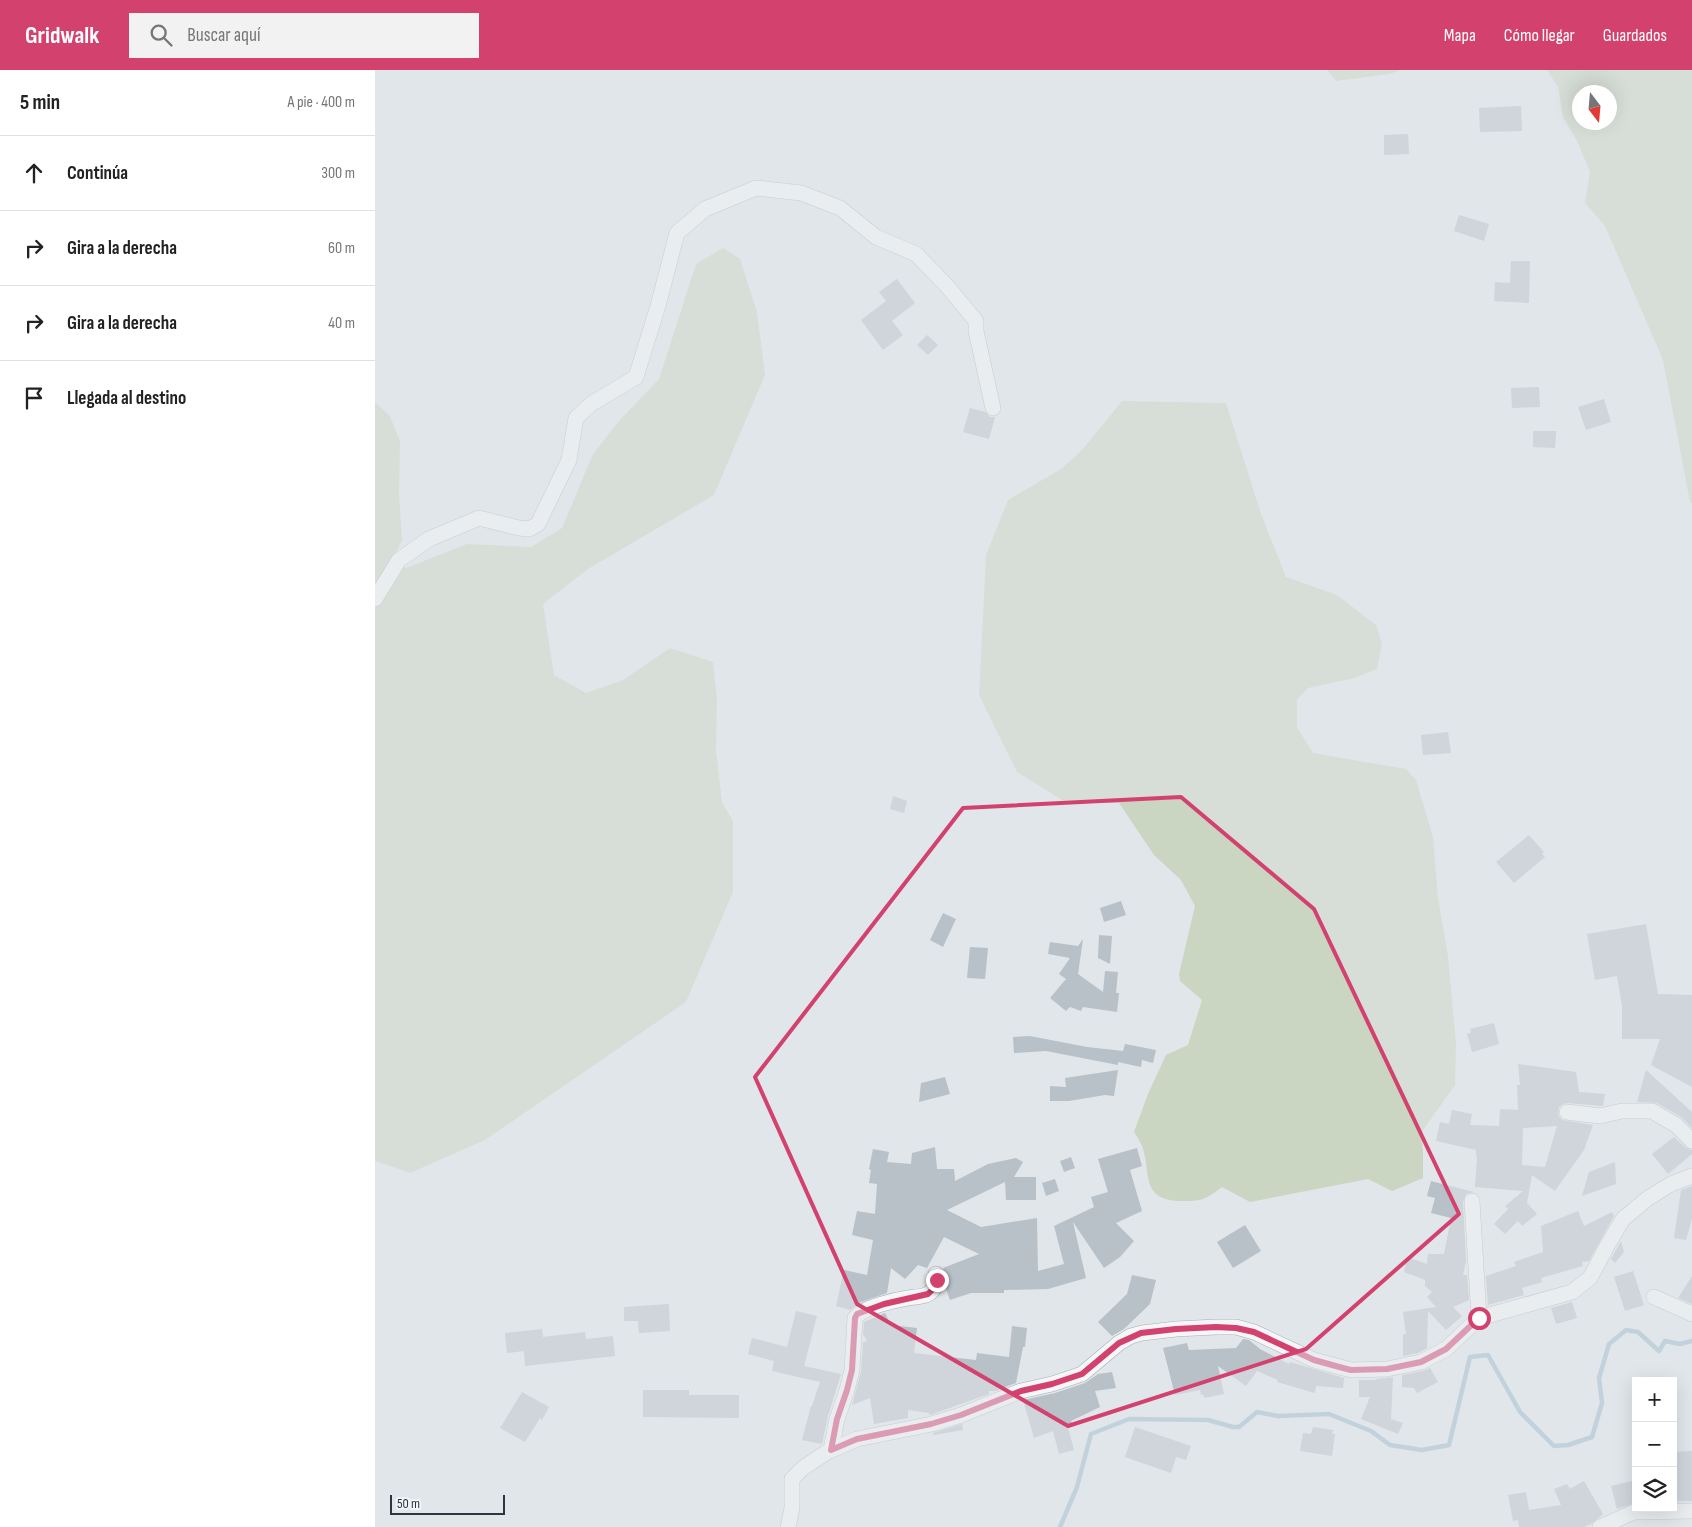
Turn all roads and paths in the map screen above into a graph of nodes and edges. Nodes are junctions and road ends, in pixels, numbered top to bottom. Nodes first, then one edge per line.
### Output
1 (993, 408) dead end
2 (375, 599) edge
3 (1567, 1112) dead end
4 (1692, 1141) edge
5 (1692, 1176) edge
6 (1472, 1201) dead end
7 (936, 1274) dead end
8 (1654, 1297) dead end
9 (1692, 1314) edge
10 (1479, 1318) junction
11 (831, 1450) junction
12 (1692, 1510) edge
13 (789, 1527) edge
14 (1600, 1527) edge

1 - 2 street
3 - 4 street
5 - 10 street
6 - 10 street
7 - 11 street
8 - 9 street
10 - 11 street
11 - 13 street
12 - 14 street

